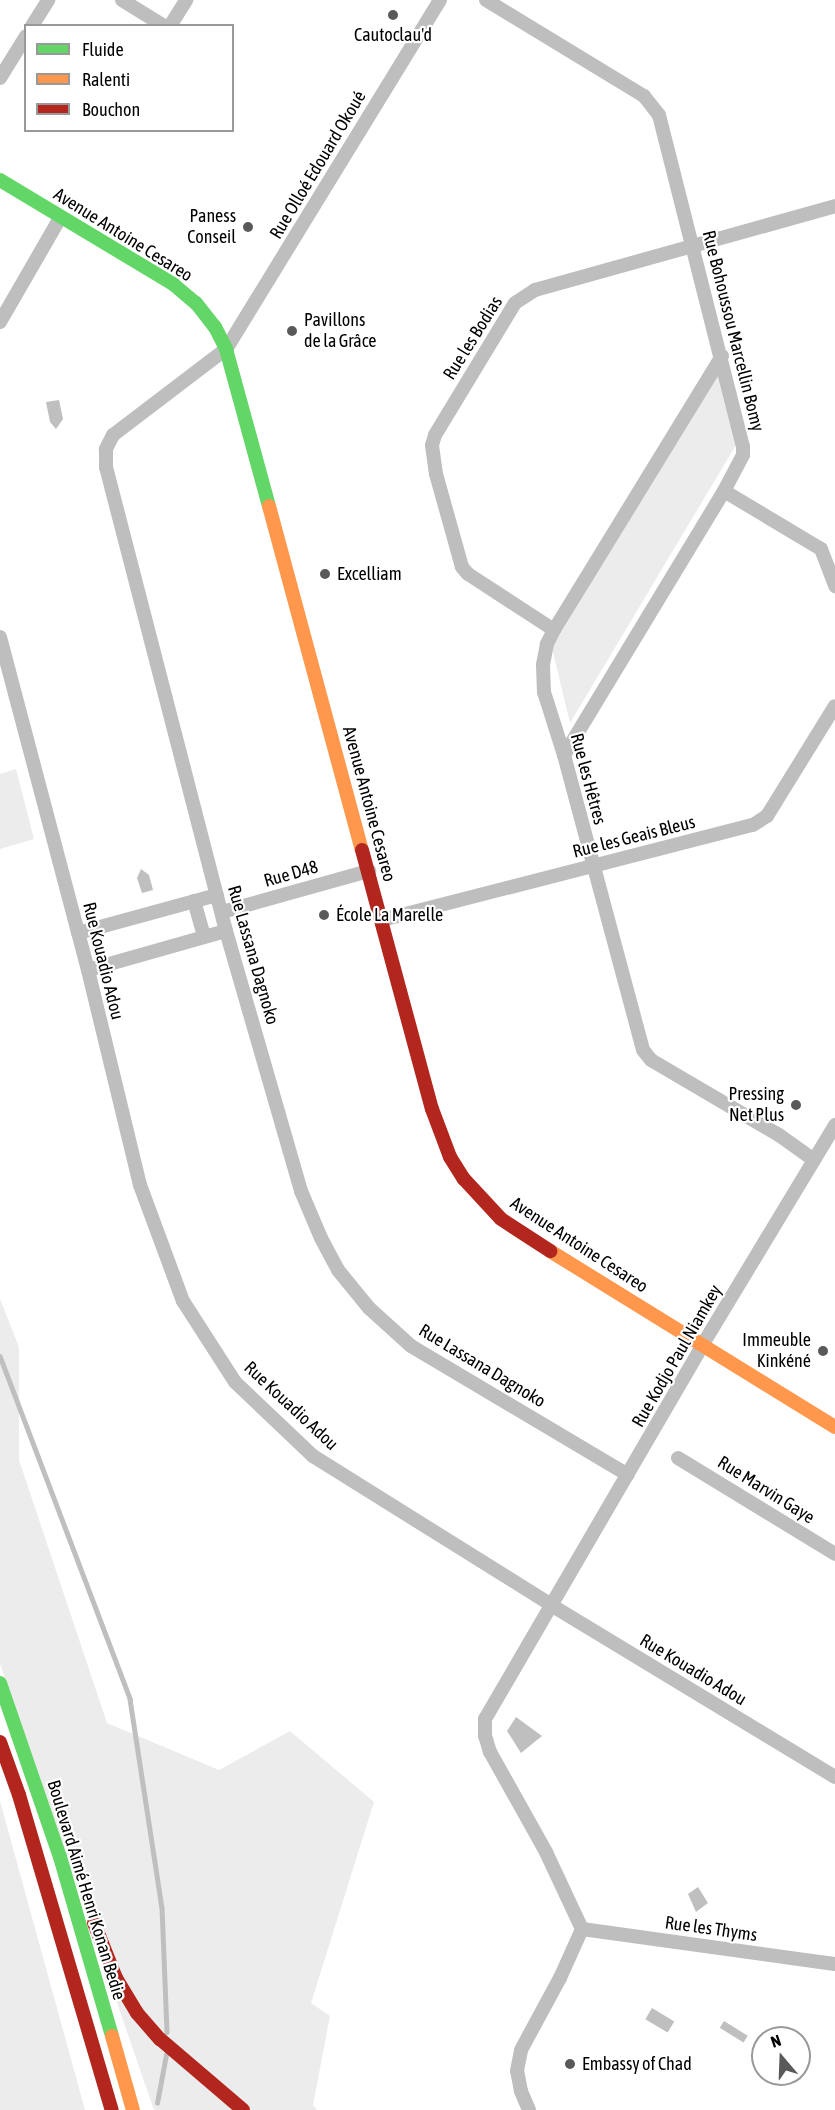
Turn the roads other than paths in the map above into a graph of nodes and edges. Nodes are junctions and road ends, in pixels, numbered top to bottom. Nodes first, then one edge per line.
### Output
1 (48, 0) edge
2 (122, 0) edge
3 (186, 0) edge
4 (440, 0) edge
5 (486, 0) edge
6 (33, 24) edge
7 (161, 24) edge
8 (171, 24) edge
9 (24, 39) edge
10 (0, 78) edge
11 (0, 180) edge
12 (835, 206) edge
13 (60, 218) junction
14 (693, 244) junction
15 (0, 322) edge
16 (226, 349) junction
17 (722, 356) junction
18 (724, 491) junction
19 (835, 586) edge
20 (554, 630) junction
21 (0, 637) edge
22 (835, 706) edge
23 (564, 754) junction
24 (592, 866) junction
25 (369, 871) junction
26 (217, 894) junction
27 (194, 901) junction
28 (222, 912) junction
29 (382, 920) junction
30 (226, 931) junction
31 (78, 933) junction
32 (204, 938) junction
33 (88, 970) junction
34 (835, 1125) edge
35 (814, 1160) junction
36 (703, 1344) junction
37 (835, 1427) edge
38 (678, 1458) dead end
39 (628, 1475) junction
40 (835, 1554) edge
41 (551, 1605) junction
42 (0, 1683) edge
43 (0, 1742) edge
44 (835, 1777) edge
45 (60, 1857) junction
46 (582, 1929) junction
47 (835, 1964) edge
48 (131, 2104) edge
49 (112, 2110) edge
50 (243, 2110) edge
51 (529, 2110) edge

1 - 6 street
2 - 7 street
3 - 8 street
4 - 16 street, Rue Olloé Edouard Okoué
5 - 14 street, Rue Bohoussou Marcellin Bomy
9 - 10 street
11 - 13 main road, Avenue Antoine Cesareo
12 - 14 street, Rue les Bodias
13 - 15 street
13 - 16 main road, Avenue Antoine Cesareo
14 - 17 street, Rue Bohoussou Marcellin Bomy
14 - 20 street, Rue les Bodias
16 - 25 main road, Avenue Antoine Cesareo
16 - 26 street, Rue Lassana Dagnoko
17 - 18 street, Rue Bohoussou Marcellin Bomy
17 - 20 street, Rue les Hêtres
18 - 19 street
18 - 23 street, Rue Bohoussou Marcellin Bomy
20 - 23 street, Rue les Hêtres
21 - 31 street, Rue Kouadio Adou
22 - 24 street, Rue les Geais Bleus
23 - 24 street, Rue les Hêtres
24 - 29 street, Rue les Geais Bleus
24 - 35 street, Rue les Hêtres
25 - 28 street, Rue D48
25 - 29 main road, Avenue Antoine Cesareo
26 - 27 street
26 - 28 street, Rue Lassana Dagnoko
27 - 31 street
27 - 32 street
28 - 30 street, Rue Lassana Dagnoko
29 - 36 main road, Avenue Antoine Cesareo
30 - 32 street
30 - 39 street, Rue Lassana Dagnoko
31 - 33 street, Rue Kouadio Adou
32 - 33 street
33 - 41 street, Rue Kouadio Adou
34 - 35 street, Rue Kodjo Paul Niamkey
35 - 36 street, Rue Kodjo Paul Niamkey
36 - 37 main road, Avenue Antoine Cesareo
36 - 39 street, Rue Kodjo Paul Niamkey
38 - 40 street, Rue Marvin Gaye
39 - 41 street, Rue Kodjo Paul Niamkey
41 - 44 street, Rue Kouadio Adou
41 - 46 street, Rue Kodjo Paul Niamkey
42 - 45 main road, Boulevard Aimé Henri Konan Bedie
43 - 49 main road, Boulevard Aimé Henri Konan Bedie
45 - 48 main road, Boulevard Aimé Henri Konan Bedie
45 - 50 main road
46 - 47 street, Rue les Thyms
46 - 51 street

